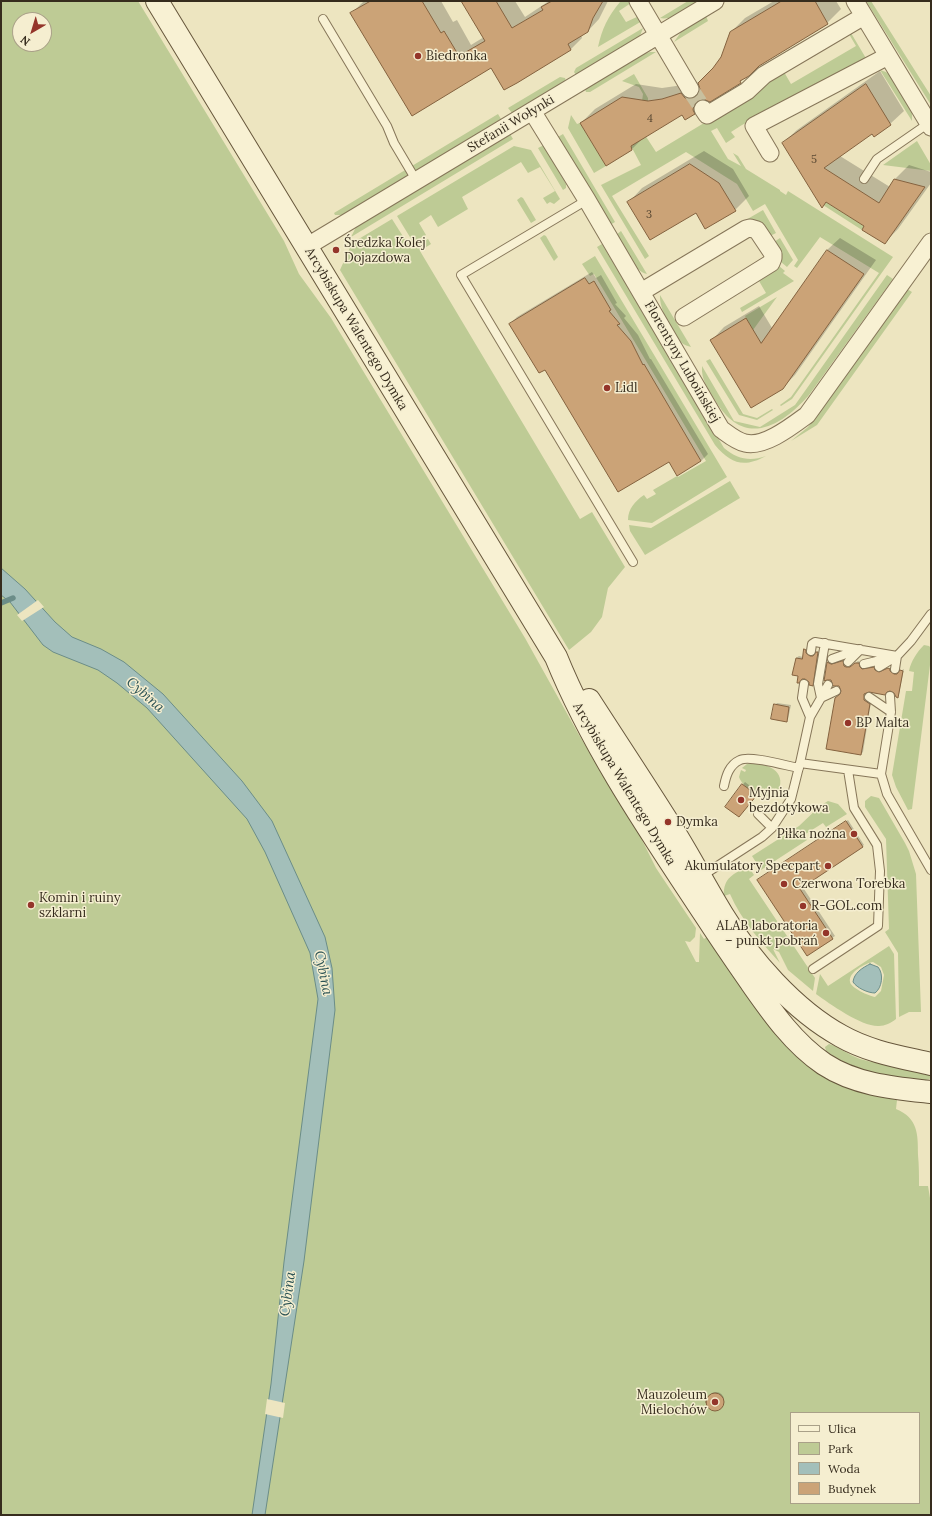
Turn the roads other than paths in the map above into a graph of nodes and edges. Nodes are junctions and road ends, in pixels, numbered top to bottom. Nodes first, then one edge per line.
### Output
1 (157, 1) edge
2 (638, 1) edge
3 (715, 1) edge
4 (855, 1) edge
5 (864, 16) junction
6 (323, 19) dead end
7 (658, 35) junction
8 (888, 56) junction
9 (690, 89) tunnel mouth
10 (703, 109) dead end
11 (532, 111) junction
12 (930, 125) edge
13 (770, 153) dead end
14 (416, 180) junction
15 (864, 180) dead end
16 (587, 200) junction
17 (931, 242) edge
18 (306, 247) junction
19 (641, 292) junction
20 (684, 317) dead end
21 (633, 562) dead end
22 (931, 614) edge
23 (824, 643) junction
24 (861, 649) junction
25 (811, 651) dead end
26 (897, 656) junction
27 (832, 659) dead end
28 (848, 662) dead end
29 (864, 664) dead end
30 (879, 667) dead end
31 (895, 670) dead end
32 (804, 684) dead end
33 (828, 685) dead end
34 (836, 691) dead end
35 (872, 695) dead end
36 (890, 696) dead end
37 (821, 698) junction
38 (891, 712) junction
39 (810, 717) junction
40 (800, 766) junction
41 (848, 770) junction
42 (881, 774) junction
43 (724, 786) dead end
44 (758, 814) dead end
45 (772, 828) junction
46 (931, 870) edge
47 (692, 881) junction
48 (813, 969) dead end
49 (931, 1064) edge
50 (931, 1092) edge

1 - 18 street, Arcybiskupa Walentego Dymka
2 - 7 street
3 - 7 street, Stefanii Wołynki
4 - 5 street
5 - 8 street
5 - 10 street
6 - 14 lane
7 - 9 street
7 - 11 street, Stefanii Wołynki
8 - 12 street
8 - 13 street
11 - 14 street, Stefanii Wołynki
11 - 16 street, Florentyny Luboińskiej
12 - 15 lane
14 - 18 street, Stefanii Wołynki
16 - 19 street, Florentyny Luboińskiej
16 - 21 lane
17 - 19 street, Florentyny Luboińskiej
18 - 47 street, Arcybiskupa Walentego Dymka
19 - 20 street
22 - 26 lane
23 - 24 lane
23 - 25 lane
23 - 37 lane
24 - 26 lane
24 - 27 lane
24 - 28 lane
26 - 29 lane
26 - 30 lane
26 - 31 lane
32 - 39 lane
33 - 37 lane
34 - 37 lane
35 - 38 lane
36 - 38 lane
37 - 39 lane
38 - 42 lane
39 - 40 lane
40 - 41 lane
40 - 43 lane
40 - 45 lane
41 - 42 lane
41 - 48 lane
42 - 46 lane
44 - 45 lane
45 - 47 lane
47 - 49 street, Arcybiskupa Walentego Dymka
47 - 50 street, Arcybiskupa Walentego Dymka

